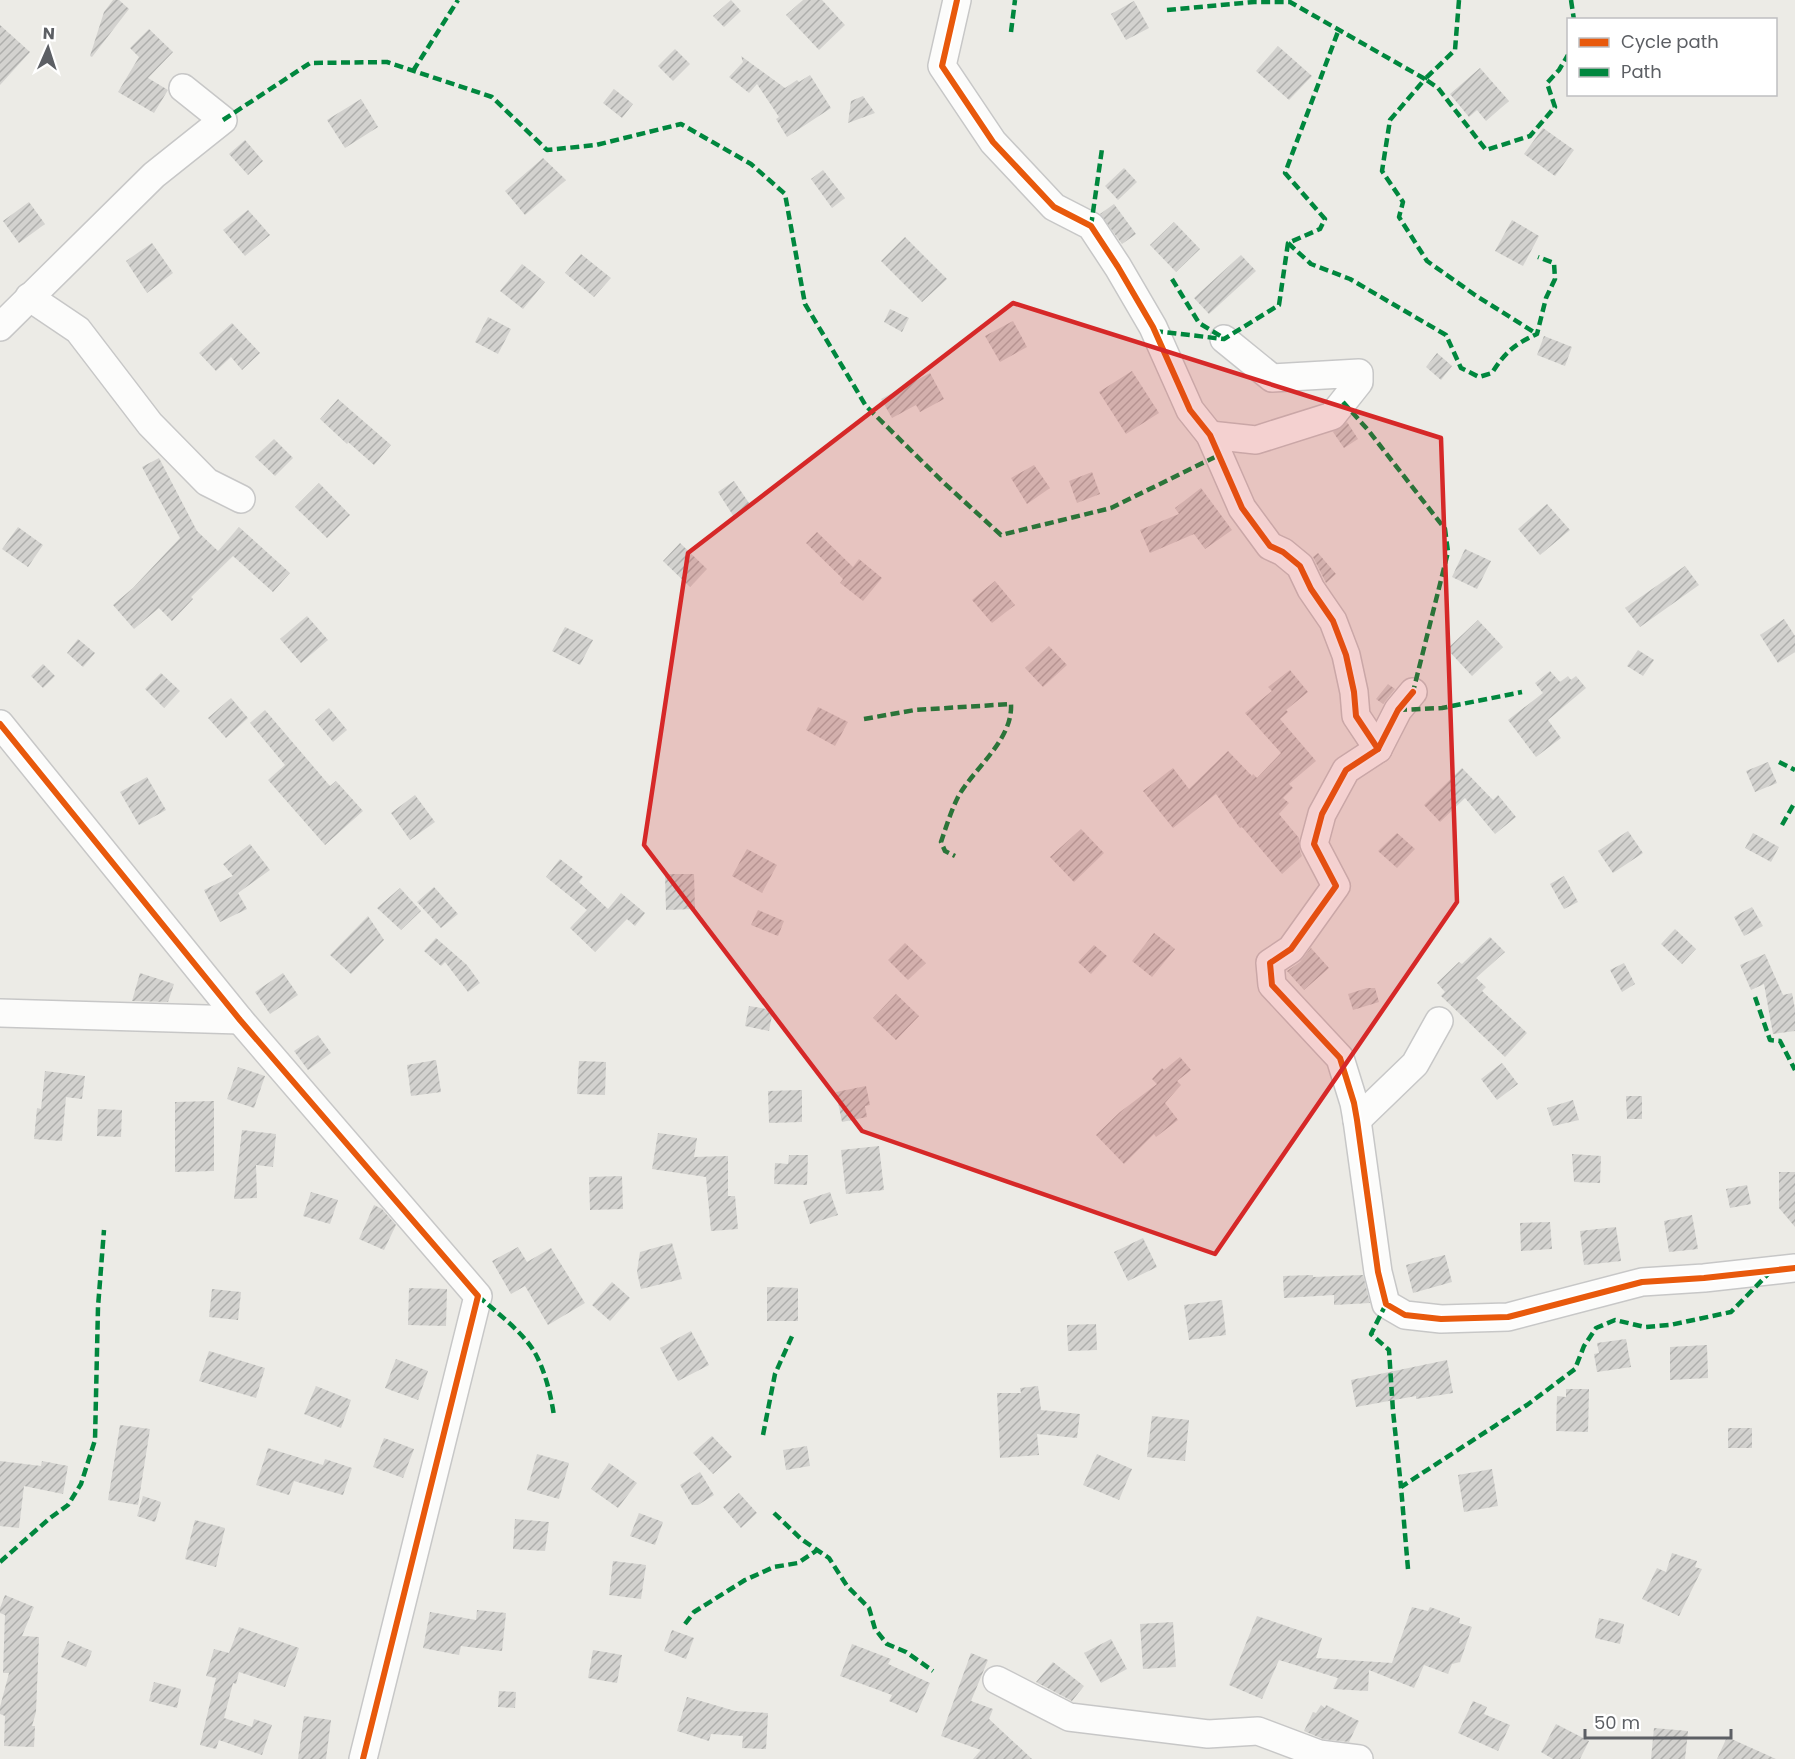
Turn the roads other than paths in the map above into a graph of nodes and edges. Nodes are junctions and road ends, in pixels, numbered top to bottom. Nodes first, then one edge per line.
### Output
1 (957, 0) edge
2 (183, 87) dead end
3 (29, 297) junction
4 (0, 327) edge
5 (1224, 339) dead end
6 (1210, 435) junction
7 (241, 499) dead end
8 (1413, 692) dead end
9 (0, 724) edge
10 (1378, 749) junction
11 (0, 1013) edge
12 (240, 1020) junction
13 (1439, 1021) dead end
14 (1357, 1120) junction
15 (1795, 1268) edge
16 (997, 1680) dead end
17 (363, 1759) edge
18 (1359, 1759) edge

1 - 6 street
2 - 3 street
3 - 4 street
3 - 7 street
5 - 6 street
6 - 10 street
8 - 10 street
9 - 12 street
10 - 14 street
11 - 12 street
12 - 17 street
13 - 14 street
14 - 15 street
16 - 18 street

